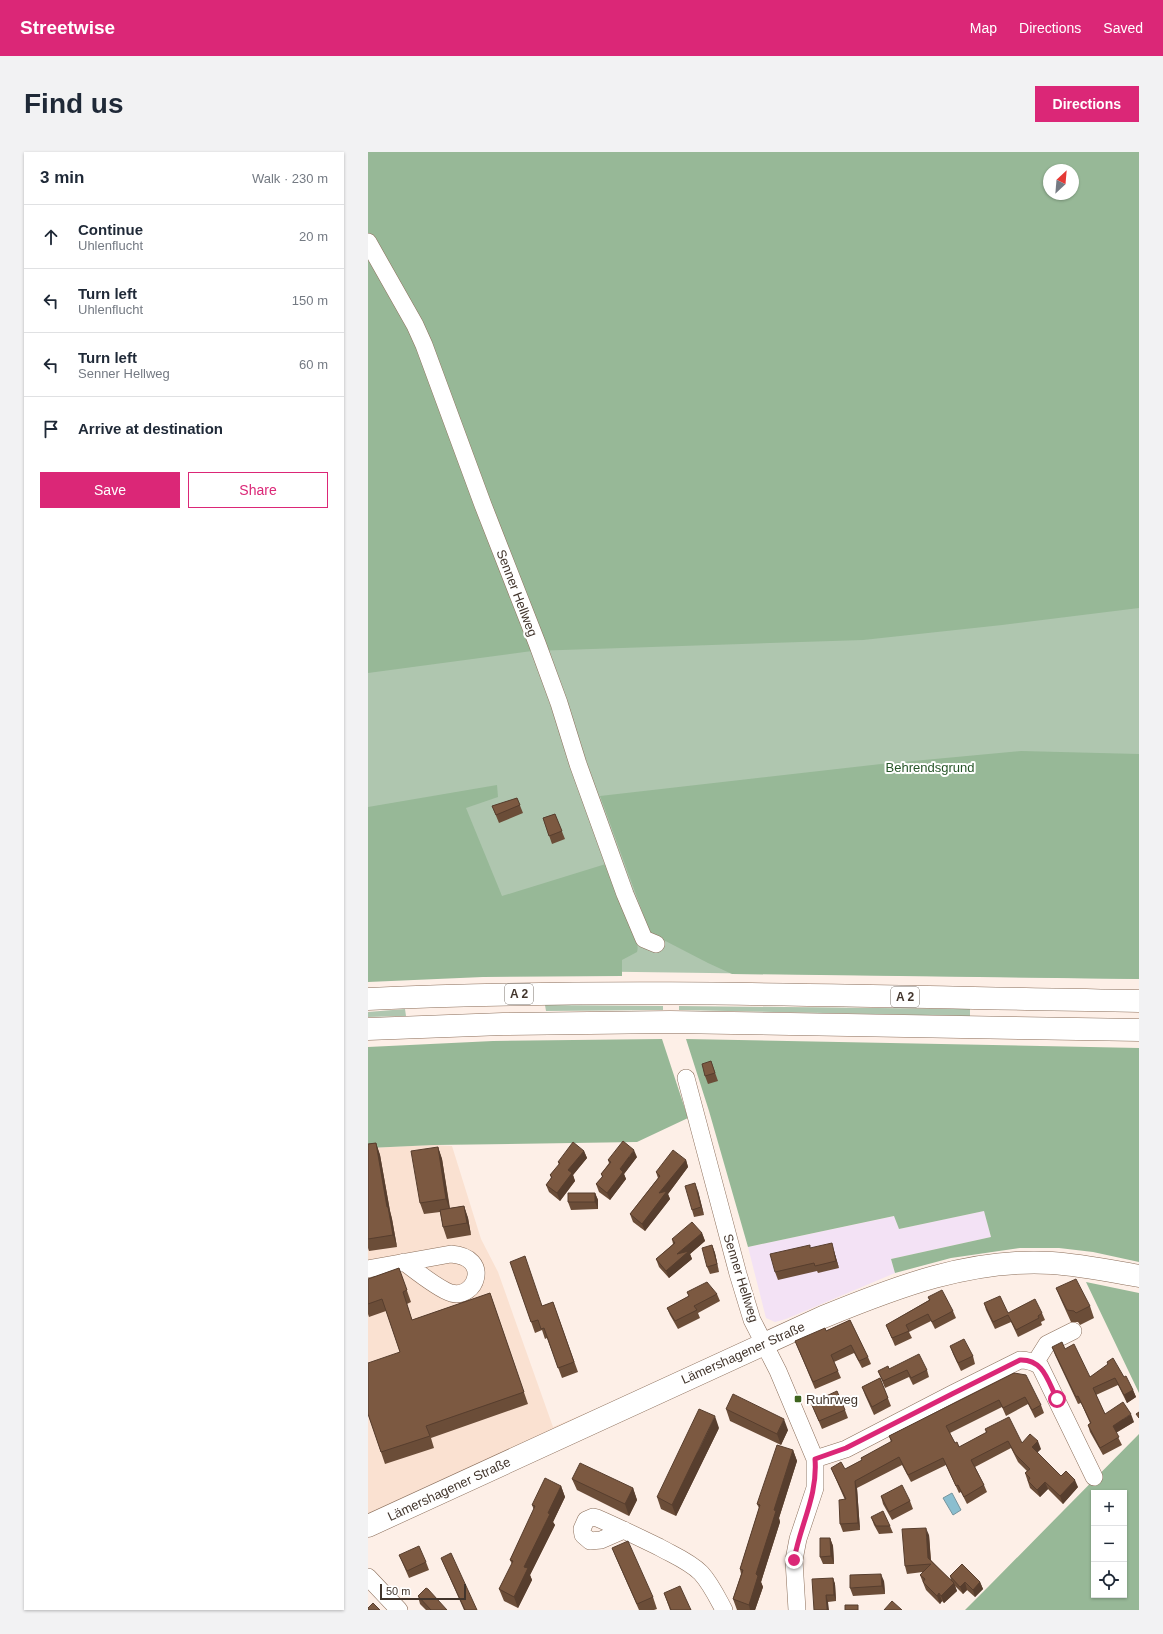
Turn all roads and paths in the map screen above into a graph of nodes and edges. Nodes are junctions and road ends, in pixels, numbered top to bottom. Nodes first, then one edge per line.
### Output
1 (368, 242) edge
2 (656, 944) dead end
3 (368, 999) edge
4 (1139, 1000) edge
5 (368, 1028) edge
6 (1139, 1030) edge
7 (686, 1078) dead end
8 (404, 1262) dead end
9 (368, 1269) edge
10 (1139, 1276) edge
11 (1073, 1331) dead end
12 (764, 1344) junction
13 (1035, 1363) junction
14 (815, 1459) junction
15 (1094, 1477) dead end
16 (368, 1526) edge
17 (624, 1530) dead end
18 (368, 1577) edge
19 (400, 1610) edge
20 (724, 1610) edge
21 (797, 1610) edge

1 - 2 street, Senner Hellweg
3 - 4 main road, A 2
5 - 6 main road, A 2
7 - 12 street, Senner Hellweg
8 - 9 street
10 - 12 main road, Lämershagener Straße
11 - 13 street
12 - 14 street, Senner Hellweg
12 - 16 main road, Lämershagener Straße
13 - 14 street
13 - 15 street
14 - 21 street, Senner Hellweg
17 - 20 street
18 - 19 street

